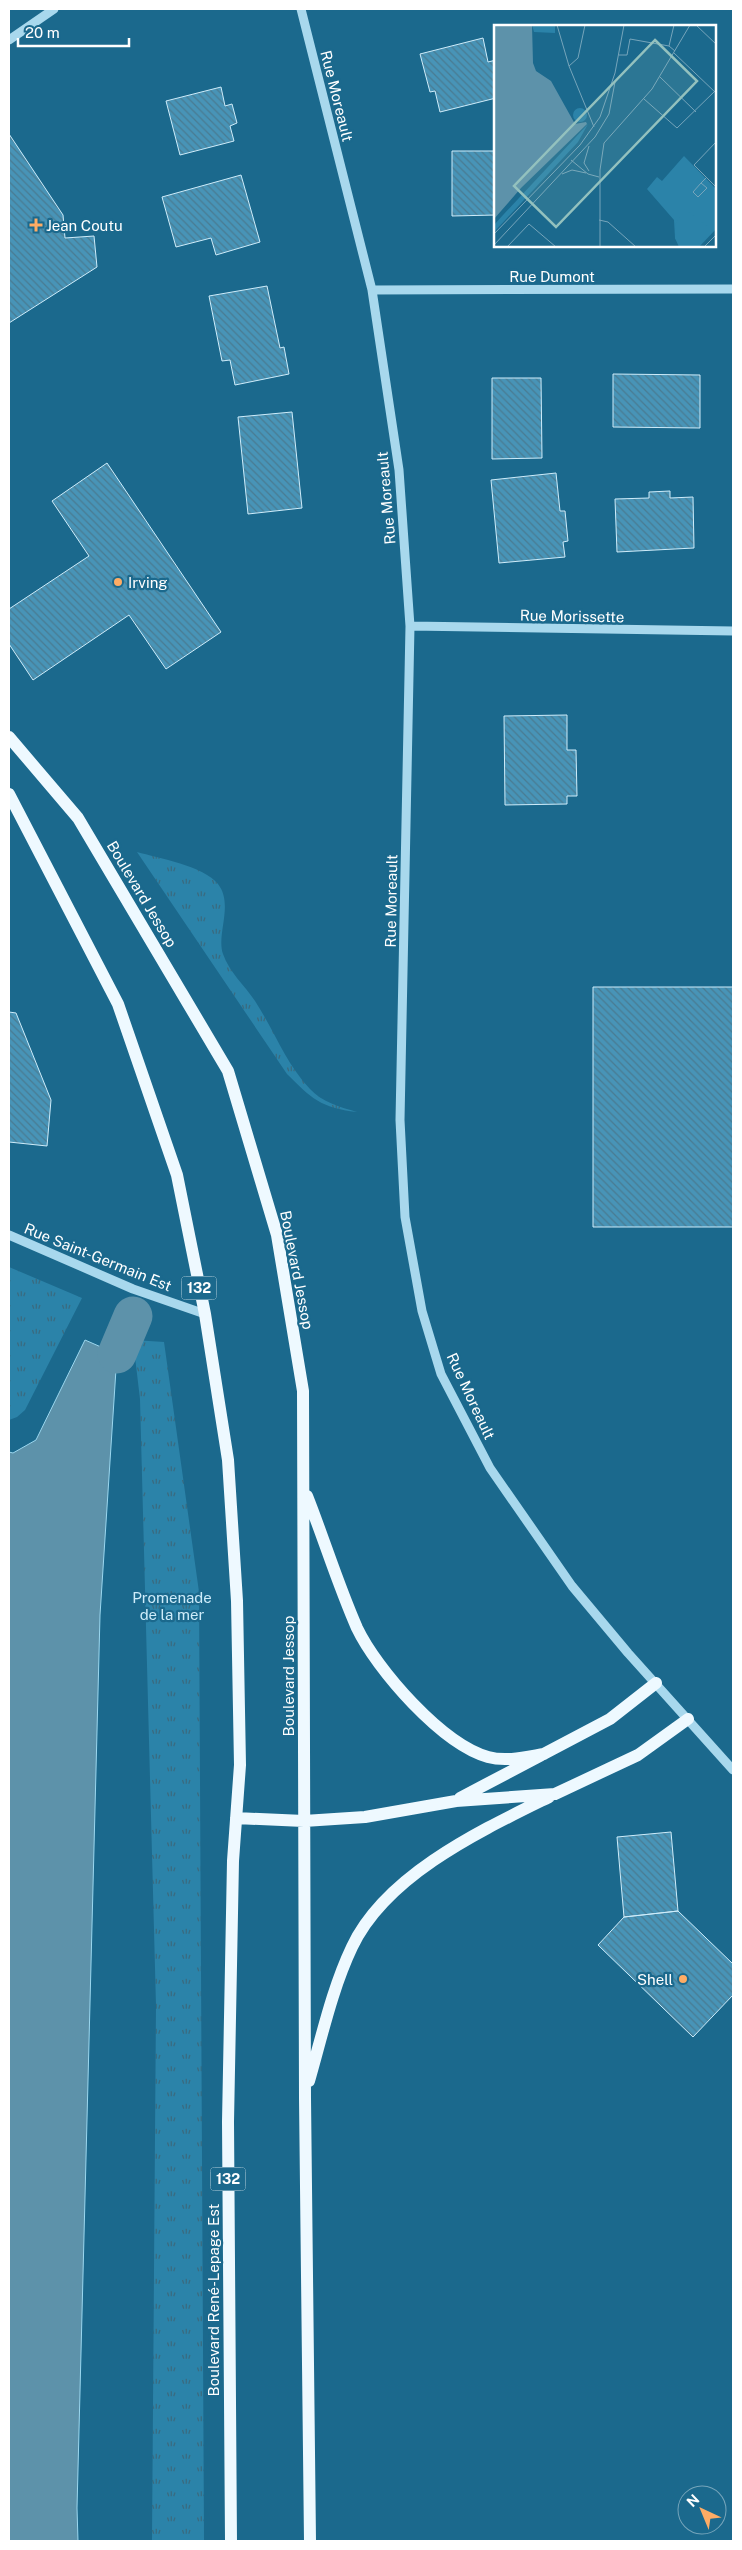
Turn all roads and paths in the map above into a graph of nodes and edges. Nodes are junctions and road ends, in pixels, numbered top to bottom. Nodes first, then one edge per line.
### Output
1 (54, 9) edge
2 (302, 9) edge
3 (9, 40) edge
4 (733, 289) edge
5 (372, 290) junction
6 (410, 626) junction
7 (733, 630) edge
8 (9, 737) edge
9 (9, 794) edge
10 (9, 1235) edge
11 (204, 1314) junction
12 (304, 1489) junction
13 (656, 1683) junction
14 (688, 1719) junction
15 (544, 1754) junction
16 (733, 1770) edge
17 (555, 1794) junction
18 (456, 1801) junction
19 (236, 1818) junction
20 (304, 1821) junction
21 (305, 2098) junction
22 (231, 2541) edge
23 (310, 2541) edge

1 - 3 street
2 - 5 street, Rue Moreault
4 - 5 street, Rue Dumont
5 - 6 street, Rue Moreault
6 - 7 street, Rue Morissette
6 - 13 street, Rue Moreault
8 - 12 main road, Boulevard Jessop
9 - 11 main road, 132
10 - 11 street, Rue Saint-Germain Est
11 - 19 main road, 132
12 - 15 main road
12 - 20 main road, Boulevard Jessop
13 - 14 street, Rue Moreault
13 - 15 main road
14 - 16 street
14 - 17 main road
15 - 18 main road
17 - 18 main road
17 - 21 main road
18 - 20 main road
19 - 20 main road
19 - 22 main road, Boulevard René-Lepage Est / 132
20 - 21 main road
21 - 23 main road

